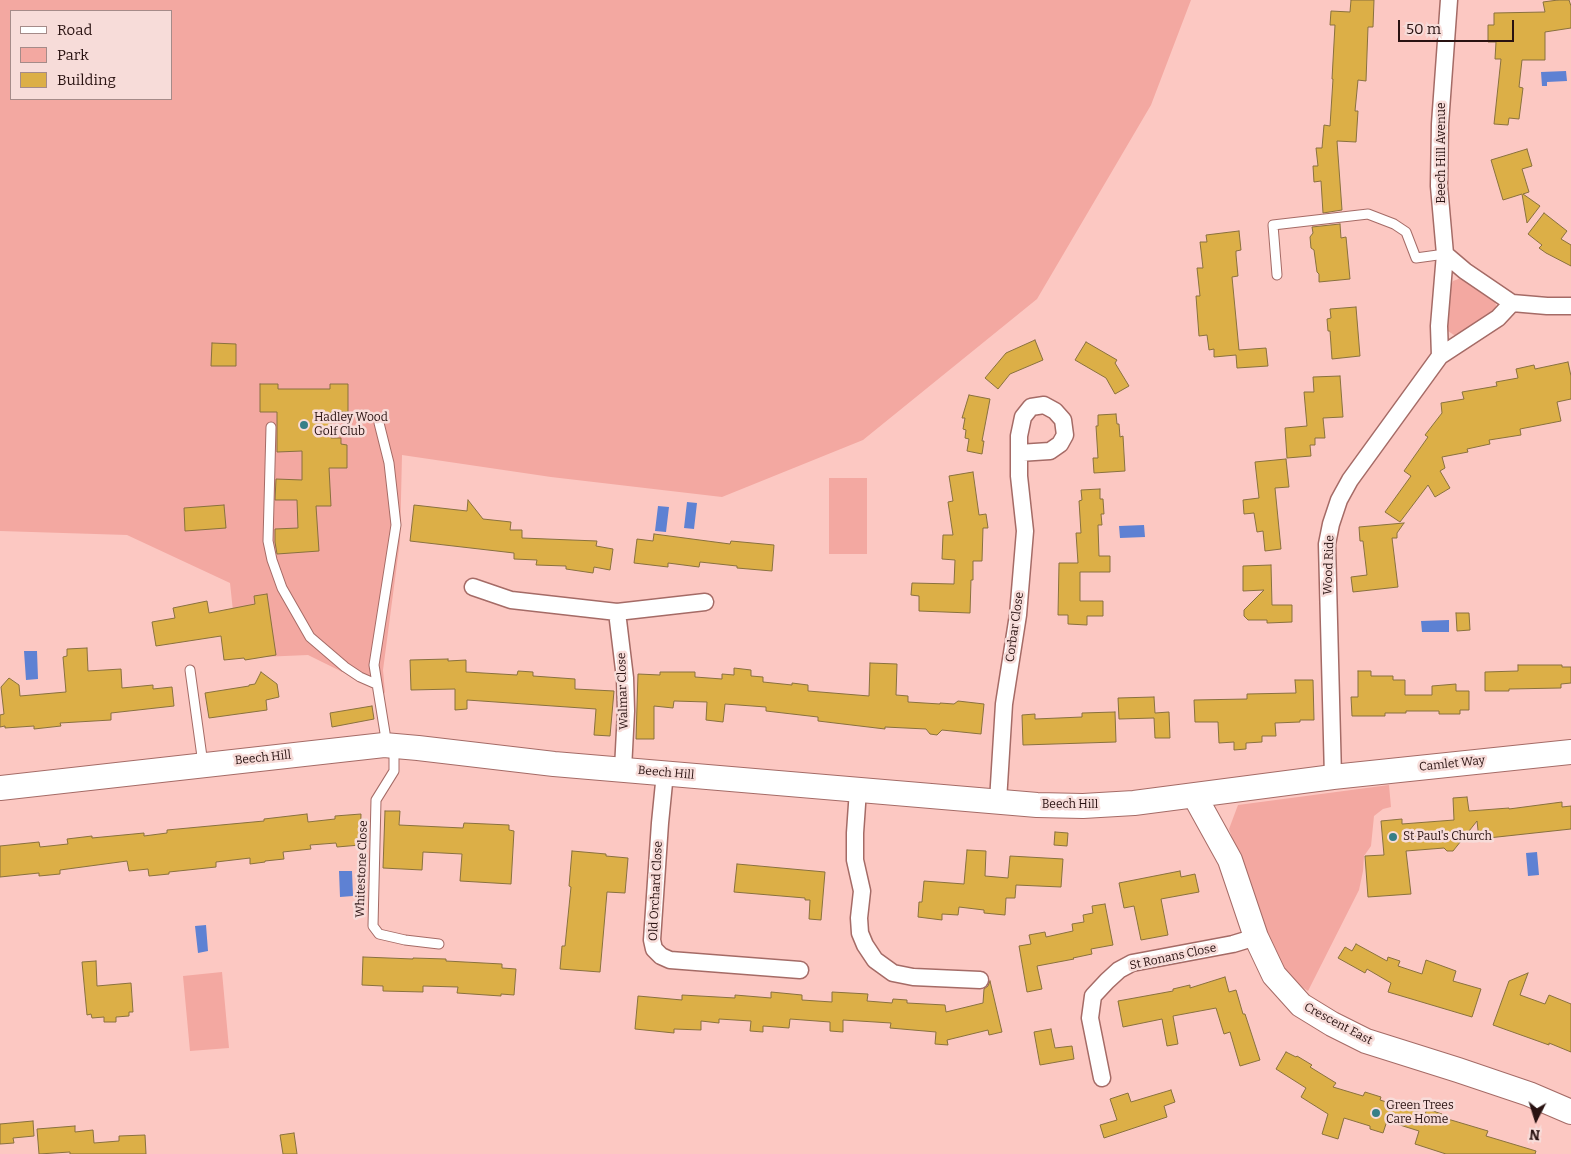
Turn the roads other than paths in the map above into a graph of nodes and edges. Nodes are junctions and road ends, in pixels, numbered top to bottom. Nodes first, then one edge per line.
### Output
1 (1449, 0) edge
2 (1445, 254) junction
3 (1277, 275) dead end
4 (1512, 303) junction
5 (1571, 306) edge
6 (1440, 356) junction
7 (379, 423) dead end
8 (271, 427) dead end
9 (1019, 453) dead end
10 (473, 587) dead end
11 (705, 602) dead end
12 (617, 612) junction
13 (190, 670) dead end
14 (376, 684) junction
15 (389, 746) junction
16 (1571, 752) edge
17 (203, 765) junction
18 (623, 769) junction
19 (665, 773) junction
20 (1333, 777) junction
21 (0, 788) edge
22 (858, 790) junction
23 (1194, 796) junction
24 (998, 802) junction
25 (1256, 937) junction
26 (439, 944) dead end
27 (800, 970) dead end
28 (980, 980) dead end
29 (1102, 1078) dead end
30 (1571, 1112) edge

1 - 2 street, Beech Hill Avenue
2 - 3 lane
2 - 4 street
2 - 6 street
4 - 5 street
4 - 6 street, Wood Ride
6 - 20 street, Wood Ride
7 - 14 lane, Whitestone Close
8 - 14 lane
9 - 24 street, Corbar Close
10 - 12 street
11 - 12 street
12 - 18 street, Walmar Close
13 - 17 lane
14 - 15 lane, Whitestone Close
15 - 17 street, Beech Hill
15 - 18 street, Beech Hill
15 - 26 lane, Whitestone Close
16 - 20 street, Camlet Way
17 - 21 street, Beech Hill
18 - 19 street, Beech Hill
19 - 22 street, Beech Hill
19 - 27 street, Old Orchard Close
20 - 23 street, Beech Hill
22 - 24 street, Beech Hill
22 - 28 street
23 - 24 street, Beech Hill
23 - 25 street, Crescent East
25 - 29 street, St Ronans Close
25 - 30 street, Crescent East

